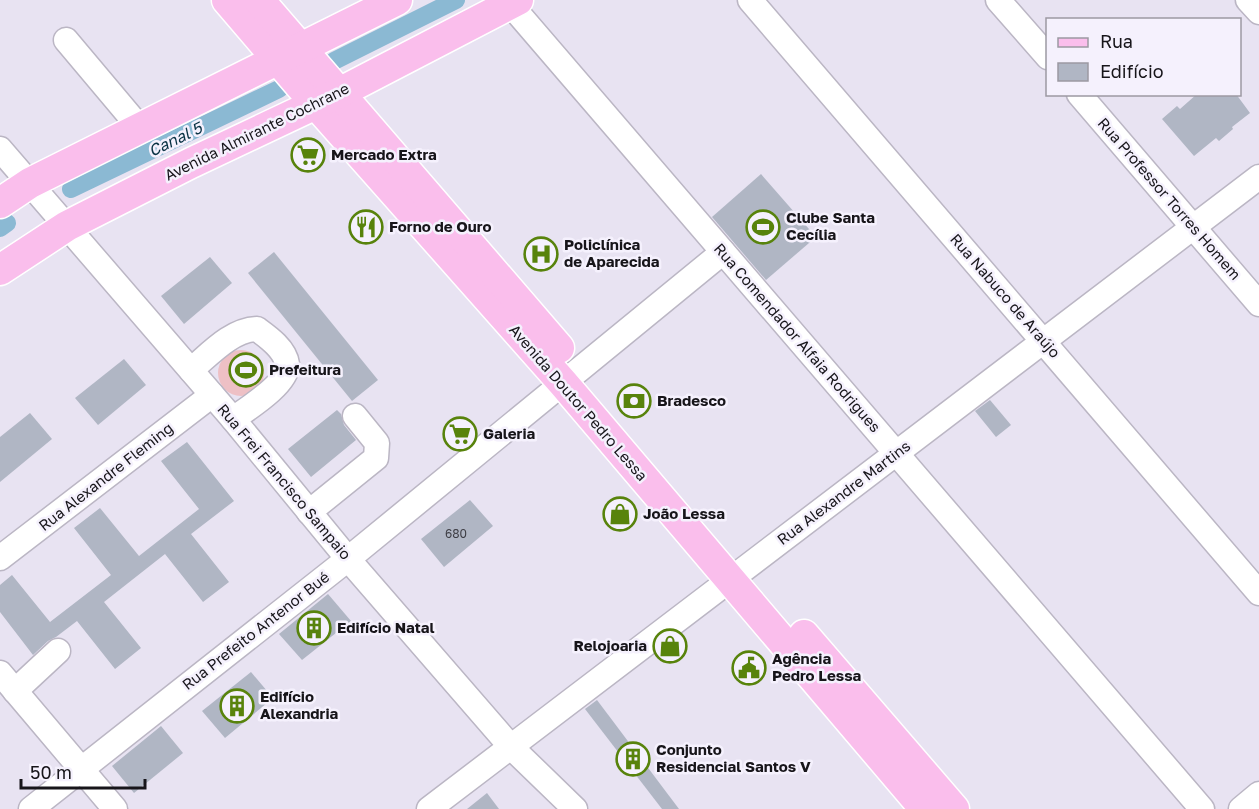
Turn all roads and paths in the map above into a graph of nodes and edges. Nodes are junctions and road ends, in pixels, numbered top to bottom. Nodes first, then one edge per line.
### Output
1 (227, 0) edge
2 (259, 0) edge
3 (397, 0) edge
4 (750, 0) edge
5 (998, 0) edge
6 (1248, 0) edge
7 (514, 2) edge
8 (1259, 12) edge
9 (66, 40) dead end
10 (289, 53) junction
11 (1046, 56) edge
12 (1081, 96) edge
13 (327, 99) junction
14 (140, 128) junction
15 (0, 149) edge
16 (1259, 177) edge
17 (31, 185) junction
18 (0, 203) edge
19 (63, 221) junction
20 (1193, 227) junction
21 (723, 252) junction
22 (0, 270) edge
23 (1259, 304) edge
24 (1043, 341) junction
25 (191, 370) junction
26 (571, 377) junction
27 (212, 395) junction
28 (355, 416) dead end
29 (233, 419) junction
30 (896, 453) junction
31 (309, 512) junction
32 (0, 558) edge
33 (348, 559) junction
34 (738, 574) junction
35 (1259, 593) edge
36 (58, 651) dead end
37 (8, 682) edge
38 (511, 747) junction
39 (81, 770) junction
40 (1259, 794) edge
41 (31, 809) edge
42 (115, 809) edge
43 (429, 809) edge
44 (575, 809) edge
45 (925, 809) edge
46 (954, 809) edge
47 (1202, 809) edge
48 (1241, 809) edge

1 - 10 main road, Avenida Doutor Pedro Lessa
2 - 10 main road, Avenida Doutor Pedro Lessa
3 - 10 main road
4 - 24 street, Rua Nabuco de Araújo
5 - 11 street
6 - 8 street
7 - 13 main road, Avenida Almirante Cochrane
7 - 21 street, Rua Comendador Alfaia Rodrigues
9 - 14 street
10 - 13 main road, Avenida Doutor Pedro Lessa
10 - 14 main road
12 - 20 street, Rua Professor Torres Homem
13 - 19 main road, Avenida Almirante Cochrane
13 - 26 main road, Avenida Doutor Pedro Lessa
14 - 17 main road
15 - 17 street, Rua Frei Francisco Sampaio
16 - 20 street, Rua Alexandre Martins
17 - 18 main road
17 - 19 street, Rua Frei Francisco Sampaio
19 - 22 main road, Avenida Almirante Cochrane
19 - 25 street, Rua Frei Francisco Sampaio
20 - 23 street, Rua Professor Torres Homem
20 - 24 street, Rua Alexandre Martins
21 - 26 street, Rua Prefeito Antenor Bué
21 - 30 street, Rua Comendador Alfaia Rodrigues
24 - 30 street, Rua Alexandre Martins
24 - 35 street, Rua Nabuco de Araújo
25 - 27 street, Rua Frei Francisco Sampaio
25 - 29 street
26 - 33 street, Rua Prefeito Antenor Bué
26 - 34 main road, Avenida Doutor Pedro Lessa
27 - 29 street, Rua Frei Francisco Sampaio
27 - 32 street, Rua Alexandre Fleming
28 - 31 street
29 - 31 street, Rua Frei Francisco Sampaio
30 - 34 street, Rua Alexandre Martins
30 - 47 street, Rua Comendador Alfaia Rodrigues
31 - 33 street, Rua Frei Francisco Sampaio
33 - 38 street, Rua Frei Francisco Sampaio
33 - 39 street, Rua Prefeito Antenor Bué
34 - 38 street, Rua Alexandre Martins
34 - 45 main road, Avenida Doutor Pedro Lessa
34 - 46 main road, Avenida Doutor Pedro Lessa
36 - 37 street
37 - 39 street
38 - 43 street, Rua Alexandre Martins
38 - 44 street, Rua Frei Francisco Sampaio
39 - 41 street, Rua Prefeito Antenor Bué
39 - 42 street
40 - 48 street

